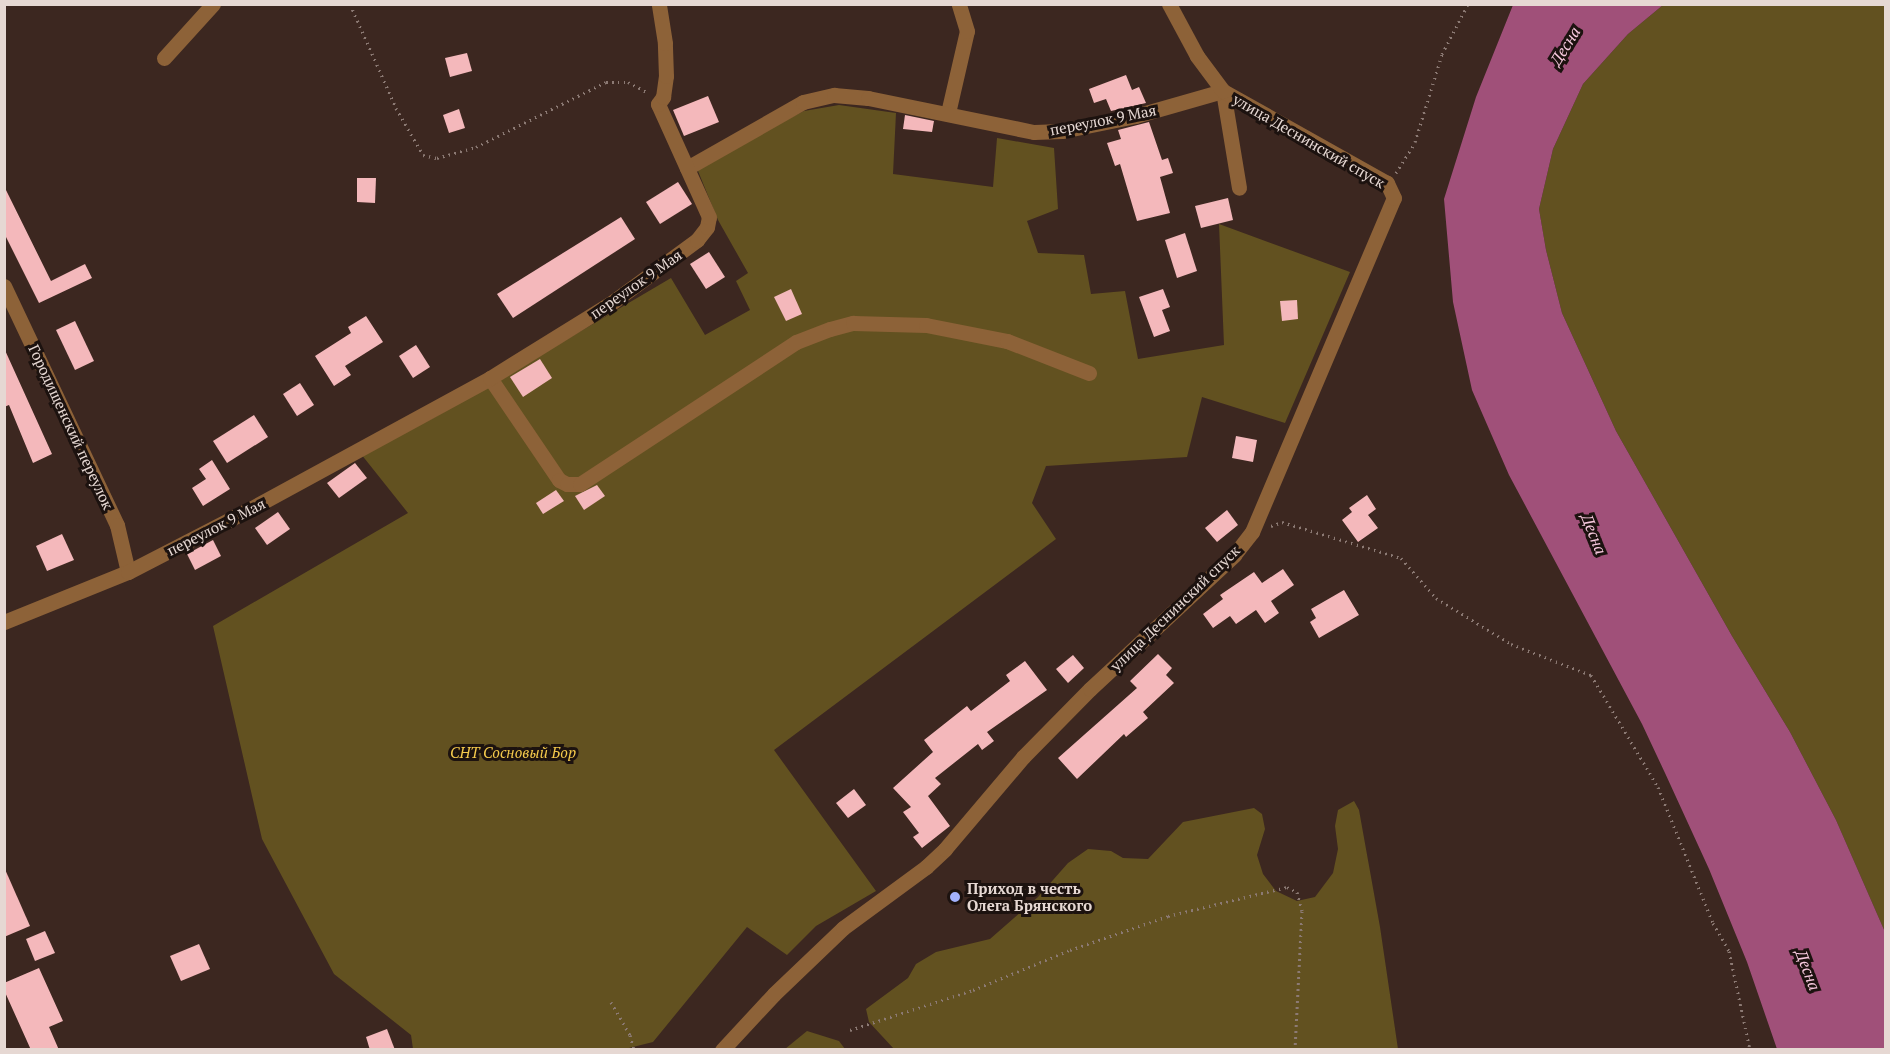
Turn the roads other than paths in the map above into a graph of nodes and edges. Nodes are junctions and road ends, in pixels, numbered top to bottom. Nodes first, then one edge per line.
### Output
1 (213, 4) edge
2 (659, 4) edge
3 (959, 4) edge
4 (1169, 4) edge
5 (164, 58) dead end
6 (1223, 92) junction
7 (948, 113) junction
8 (687, 168) junction
9 (1239, 188) dead end
10 (4, 285) edge
11 (1089, 373) dead end
12 (490, 378) junction
13 (128, 572) junction
14 (4, 622) edge
15 (722, 1050) edge

1 - 5 street
2 - 8 street
3 - 7 street
4 - 6 street, улица Деснинский спуск
6 - 7 street, переулок 9 Мая
6 - 9 street
6 - 15 street, улица Деснинский спуск
7 - 8 street, переулок 9 Мая
8 - 12 street, переулок 9 Мая
10 - 13 street, Городищенский переулок
11 - 12 street
12 - 13 street, переулок 9 Мая
13 - 14 street, переулок 9 Мая

